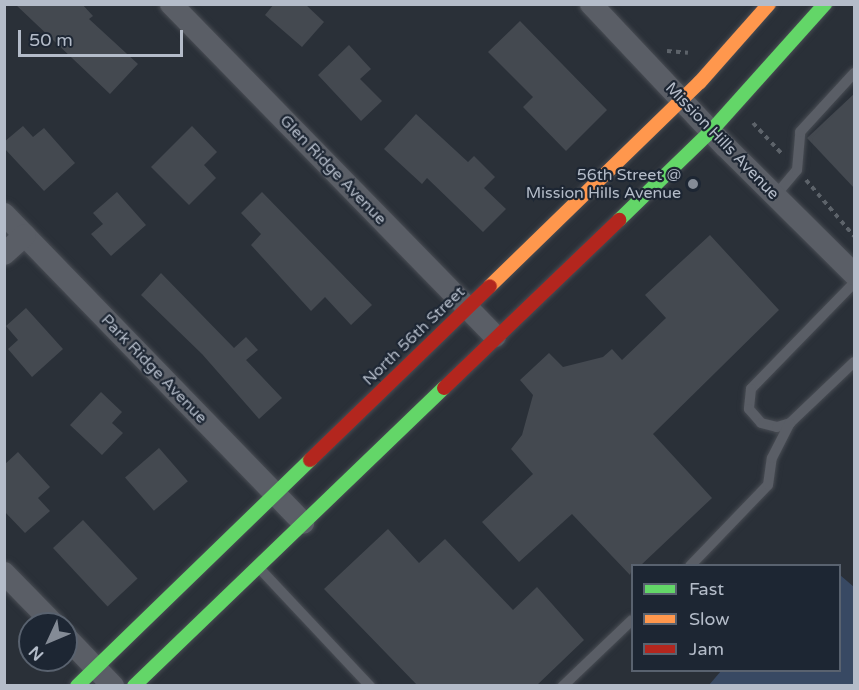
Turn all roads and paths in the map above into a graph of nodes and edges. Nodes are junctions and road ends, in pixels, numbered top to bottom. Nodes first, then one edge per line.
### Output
1 (171, 4) edge
2 (591, 4) edge
3 (769, 4) edge
4 (825, 4) edge
5 (855, 73) edge
6 (681, 99) junction
7 (711, 131) junction
8 (775, 196) junction
9 (4, 214) edge
10 (25, 235) junction
11 (4, 254) edge
12 (855, 274) edge
13 (855, 283) edge
14 (468, 307) junction
15 (495, 336) junction
16 (855, 362) edge
17 (790, 423) junction
18 (274, 494) junction
19 (303, 523) junction
20 (692, 564) edge
21 (258, 567) junction
22 (4, 573) edge
23 (42, 612) edge
24 (631, 622) edge
25 (78, 648) edge
26 (96, 667) junction
27 (77, 686) edge
28 (113, 686) edge
29 (134, 686) edge
30 (370, 686) edge
31 (563, 686) edge

1 - 14 street, Glen Ridge Avenue
2 - 6 street, Mission Hills Avenue
3 - 6 main road, North 56th Street
4 - 7 main road
5 - 8 lane
6 - 7 street, Mission Hills Avenue
6 - 14 main road, North 56th Street
7 - 8 street, Mission Hills Avenue
7 - 15 main road
8 - 12 street, Mission Hills Avenue
9 - 10 street, Park Ridge Avenue
10 - 11 street
10 - 18 street, Park Ridge Avenue
13 - 17 lane
14 - 15 street, Glen Ridge Avenue
14 - 18 main road, North 56th Street
15 - 19 main road
16 - 17 lane
17 - 20 lane
18 - 19 street, Park Ridge Avenue
18 - 26 main road, North 56th Street
19 - 21 main road
21 - 29 main road
21 - 30 lane
22 - 23 street
24 - 31 lane
25 - 26 street
26 - 27 main road, North 56th Street
26 - 28 street

